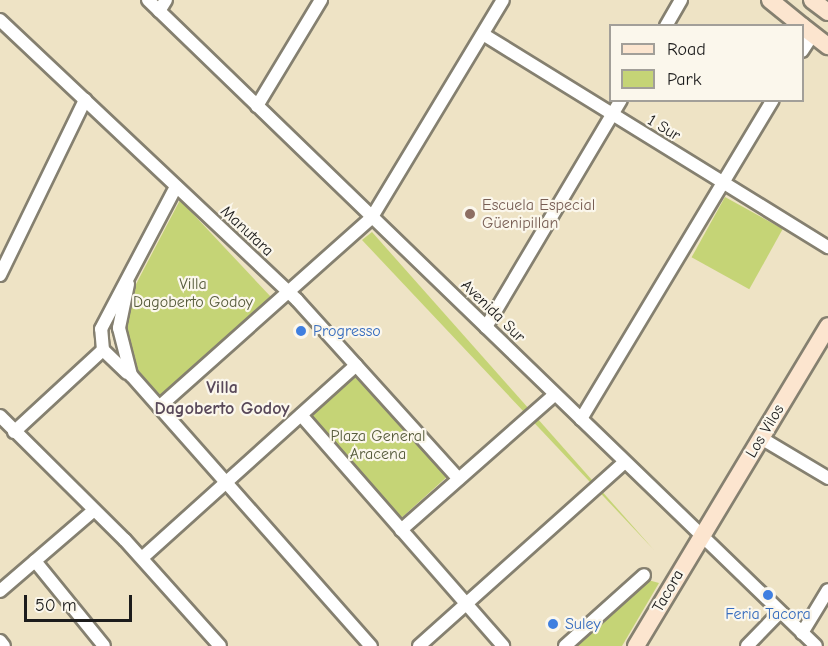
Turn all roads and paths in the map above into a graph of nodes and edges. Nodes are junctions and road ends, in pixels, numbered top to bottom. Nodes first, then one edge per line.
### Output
1 (148, 0) edge
2 (321, 0) edge
3 (503, 0) edge
4 (681, 0) edge
5 (770, 0) edge
6 (812, 0) edge
7 (162, 5) edge
8 (828, 12) edge
9 (0, 20) edge
10 (667, 24) edge
11 (801, 24) edge
12 (806, 28) edge
13 (486, 36) junction
14 (828, 46) edge
15 (85, 100) junction
16 (620, 102) edge
17 (772, 102) edge
18 (257, 106) junction
19 (612, 116) junction
20 (723, 183) junction
21 (176, 187) junction
22 (372, 217) junction
23 (828, 247) edge
24 (0, 275) edge
25 (128, 284) junction
26 (288, 292) junction
27 (828, 326) edge
28 (486, 327) junction
29 (103, 350) junction
30 (356, 365) junction
31 (131, 375) junction
32 (555, 394) junction
33 (159, 407) junction
34 (301, 415) junction
35 (0, 416) edge
36 (581, 419) junction
37 (14, 432) junction
38 (761, 438) junction
39 (625, 462) junction
40 (828, 478) edge
41 (459, 479) junction
42 (226, 483) junction
43 (93, 511) junction
44 (401, 530) junction
45 (701, 535) junction
46 (142, 558) junction
47 (35, 561) junction
48 (644, 575) dead end
49 (828, 590) edge
50 (0, 591) edge
51 (466, 604) junction
52 (780, 612) junction
53 (802, 633) junction
54 (0, 641) edge
55 (4, 646) edge
56 (104, 646) edge
57 (220, 646) edge
58 (371, 646) edge
59 (419, 646) edge
60 (503, 646) edge
61 (565, 646) edge
62 (636, 646) edge
63 (747, 646) edge
64 (816, 646) edge

1 - 7 street, Avenida Sur
2 - 18 street
3 - 13 street
4 - 10 street
5 - 11 street
6 - 8 street
7 - 18 street, Avenida Sur
9 - 15 street, Manutara
12 - 14 street
13 - 19 street, 1 Sur
13 - 22 street
15 - 21 street, Manutara
15 - 24 street
16 - 19 street
17 - 20 street
18 - 22 street, Avenida Sur
19 - 20 street, 1 Sur
19 - 28 street
20 - 23 street, 1 Sur
20 - 36 street
21 - 25 street
21 - 26 street, Manutara
22 - 26 street
22 - 28 street, Avenida Sur
25 - 29 street
25 - 31 street
26 - 30 street, Manutara
26 - 33 street
27 - 38 street, Los Vilos
28 - 32 street, Avenida Sur
29 - 31 street
29 - 37 street
30 - 34 street
30 - 41 street, Manutara
31 - 33 street
32 - 36 street, Avenida Sur
32 - 41 street
33 - 42 street
34 - 42 street
34 - 44 street
35 - 37 street
36 - 39 street, Avenida Sur
37 - 43 street
38 - 40 street
38 - 45 street, Los Vilos
39 - 45 street, Avenida Sur
39 - 51 street
41 - 44 street
42 - 46 street
42 - 58 street
43 - 46 street
43 - 47 street
44 - 51 street
45 - 52 street, Avenida Sur
45 - 62 street, Tacora
46 - 57 street
47 - 50 street
47 - 56 street
48 - 61 street, Tacora
49 - 53 street
51 - 59 street
51 - 60 street
52 - 53 street, Avenida Sur
52 - 63 street
53 - 64 street, Avenida Sur
54 - 55 street

